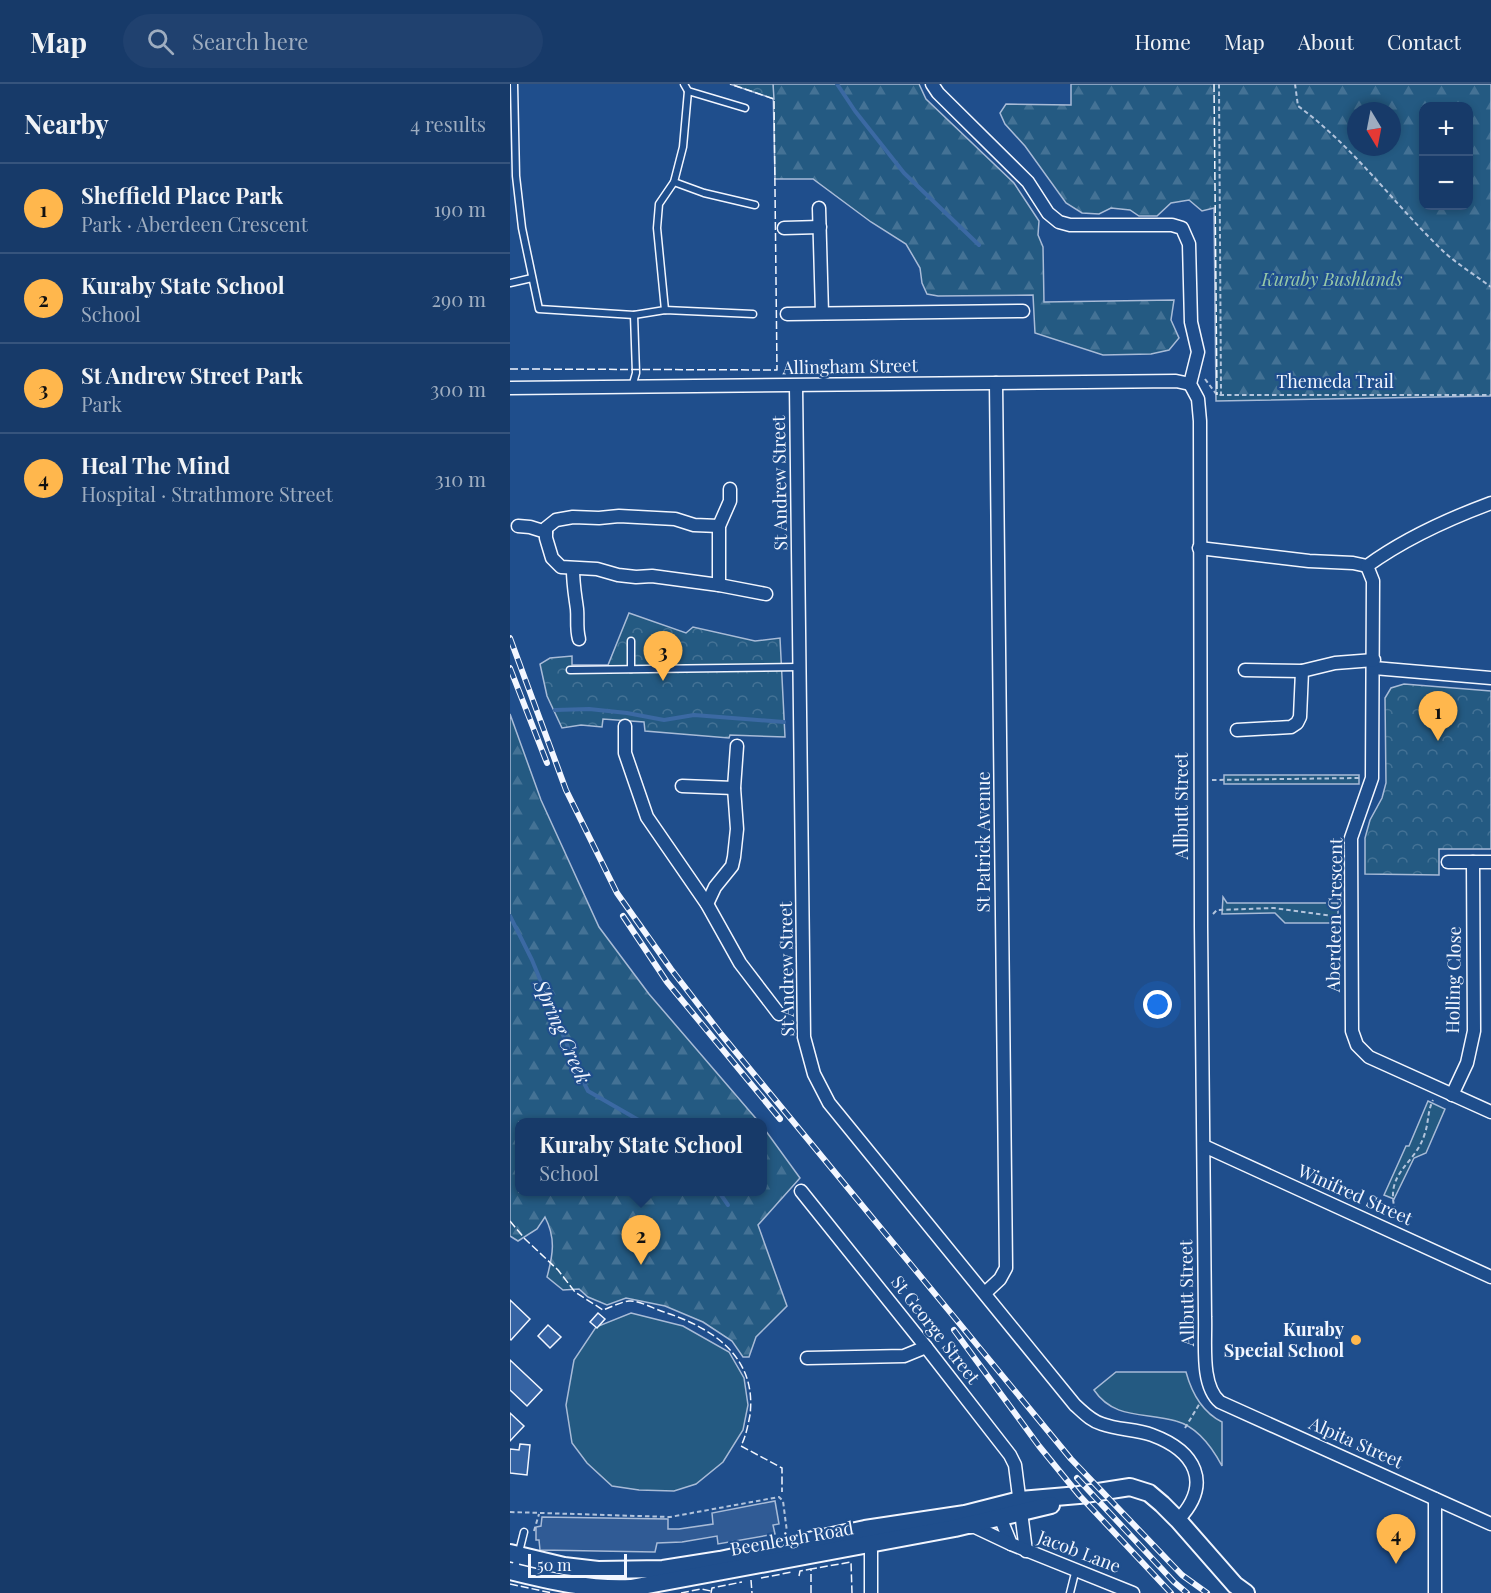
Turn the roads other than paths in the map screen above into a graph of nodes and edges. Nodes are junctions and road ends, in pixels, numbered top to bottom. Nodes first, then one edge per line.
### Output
1 (514, 84) edge
2 (684, 84) edge
3 (932, 84) edge
4 (688, 91) junction
5 (745, 108) dead end
6 (513, 176) edge
7 (674, 183) junction
8 (755, 205) dead end
9 (819, 208) dead end
10 (820, 227) junction
11 (784, 228) dead end
12 (532, 278) junction
13 (510, 284) edge
14 (665, 310) junction
15 (1023, 311) dead end
16 (753, 314) dead end
17 (787, 314) dead end
18 (822, 314) junction
19 (634, 315) junction
20 (996, 383) junction
21 (1190, 384) junction
22 (796, 386) junction
23 (632, 387) junction
24 (510, 388) edge
25 (729, 489) dead end
26 (1491, 503) edge
27 (518, 526) dead end
28 (719, 526) junction
29 (546, 532) junction
30 (1199, 548) junction
31 (1367, 566) junction
32 (573, 569) junction
33 (719, 585) junction
34 (766, 594) dead end
35 (579, 639) dead end
36 (631, 641) dead end
37 (1374, 664) junction
38 (800, 667) junction
39 (631, 669) junction
40 (570, 670) dead end
41 (1245, 670) dead end
42 (1302, 671) junction
43 (1491, 678) edge
44 (625, 726) dead end
45 (1237, 730) dead end
46 (737, 746) dead end
47 (682, 786) dead end
48 (735, 788) junction
49 (1448, 862) dead end
50 (1473, 862) junction
51 (1491, 862) edge
52 (707, 904) junction
53 (779, 1014) dead end
54 (1452, 1095) junction
55 (1491, 1112) edge
56 (1204, 1146) junction
57 (801, 1191) dead end
58 (1491, 1277) edge
59 (985, 1293) junction
60 (926, 1347) junction
61 (807, 1358) dead end
62 (1210, 1390) joint
63 (1435, 1499) junction
64 (1021, 1506) junction
65 (1000, 1517) junction
66 (1178, 1520) junction
67 (1491, 1524) edge
68 (955, 1528) junction
69 (524, 1532) dead end
70 (867, 1537) junction
71 (1011, 1544) junction
72 (1026, 1551) junction
73 (514, 1554) edge
74 (1076, 1569) junction
75 (512, 1571) edge
76 (871, 1593) edge
77 (1070, 1593) edge
78 (1133, 1593) edge
79 (1246, 1593) edge
80 (1435, 1593) edge

1 - 6 lane
2 - 4 lane
3 - 21 street
4 - 5 lane
4 - 7 lane
6 - 12 lane
7 - 8 lane
7 - 14 lane
9 - 10 street
10 - 11 street
10 - 18 street
12 - 13 lane
12 - 19 lane
14 - 16 lane
14 - 19 lane
15 - 18 street
17 - 18 street
19 - 23 lane
20 - 21 street, Allingham Street
20 - 22 street, Allingham Street
20 - 59 street, St Patrick Avenue
21 - 30 street, Allbutt Street
22 - 23 street, Allingham Street
22 - 38 street, St Andrew Street
23 - 24 street, Allingham Street
25 - 28 street
26 - 31 street
27 - 29 street
28 - 29 street
28 - 33 street
29 - 32 street
30 - 31 street
30 - 56 street, Allbutt Street
31 - 37 street, Aberdeen Crescent
32 - 33 street
32 - 35 street
33 - 34 street
36 - 39 lane
37 - 42 street
37 - 43 street
37 - 54 street, Aberdeen Crescent
38 - 39 lane
38 - 59 street, St Andrew Street
39 - 40 lane
41 - 42 street
42 - 45 street
44 - 52 street
46 - 48 street
47 - 48 street
48 - 52 street
49 - 50 street
50 - 51 street
50 - 54 street, Holling Close
52 - 53 street
54 - 55 street, Aberdeen Crescent
56 - 58 street, Winifred Street
56 - 62 street, Allbutt Street
57 - 60 street, St George Street
59 - 66 street, St Andrew Street
60 - 61 street
60 - 64 street, St George Street
62 - 63 street, Alpita Street
63 - 67 street, Alpita Street
63 - 80 street
64 - 65 main road, Beenleigh Road
64 - 66 main road, Beenleigh Road
64 - 70 main road, Beenleigh Road
64 - 72 street, St George Street
65 - 68 main road, Beenleigh Road
65 - 71 street, Jacob Lane
66 - 79 main road, Beenleigh Road
68 - 70 main road, Beenleigh Road
68 - 71 street, Jacob Lane
69 - 73 lane
70 - 73 main road, Beenleigh Road
70 - 75 main road, Beenleigh Road
70 - 76 street
71 - 72 street, Jacob Lane
72 - 74 street, Jacob Lane
73 - 75 lane
74 - 77 lane
74 - 78 street, Jacob Lane

